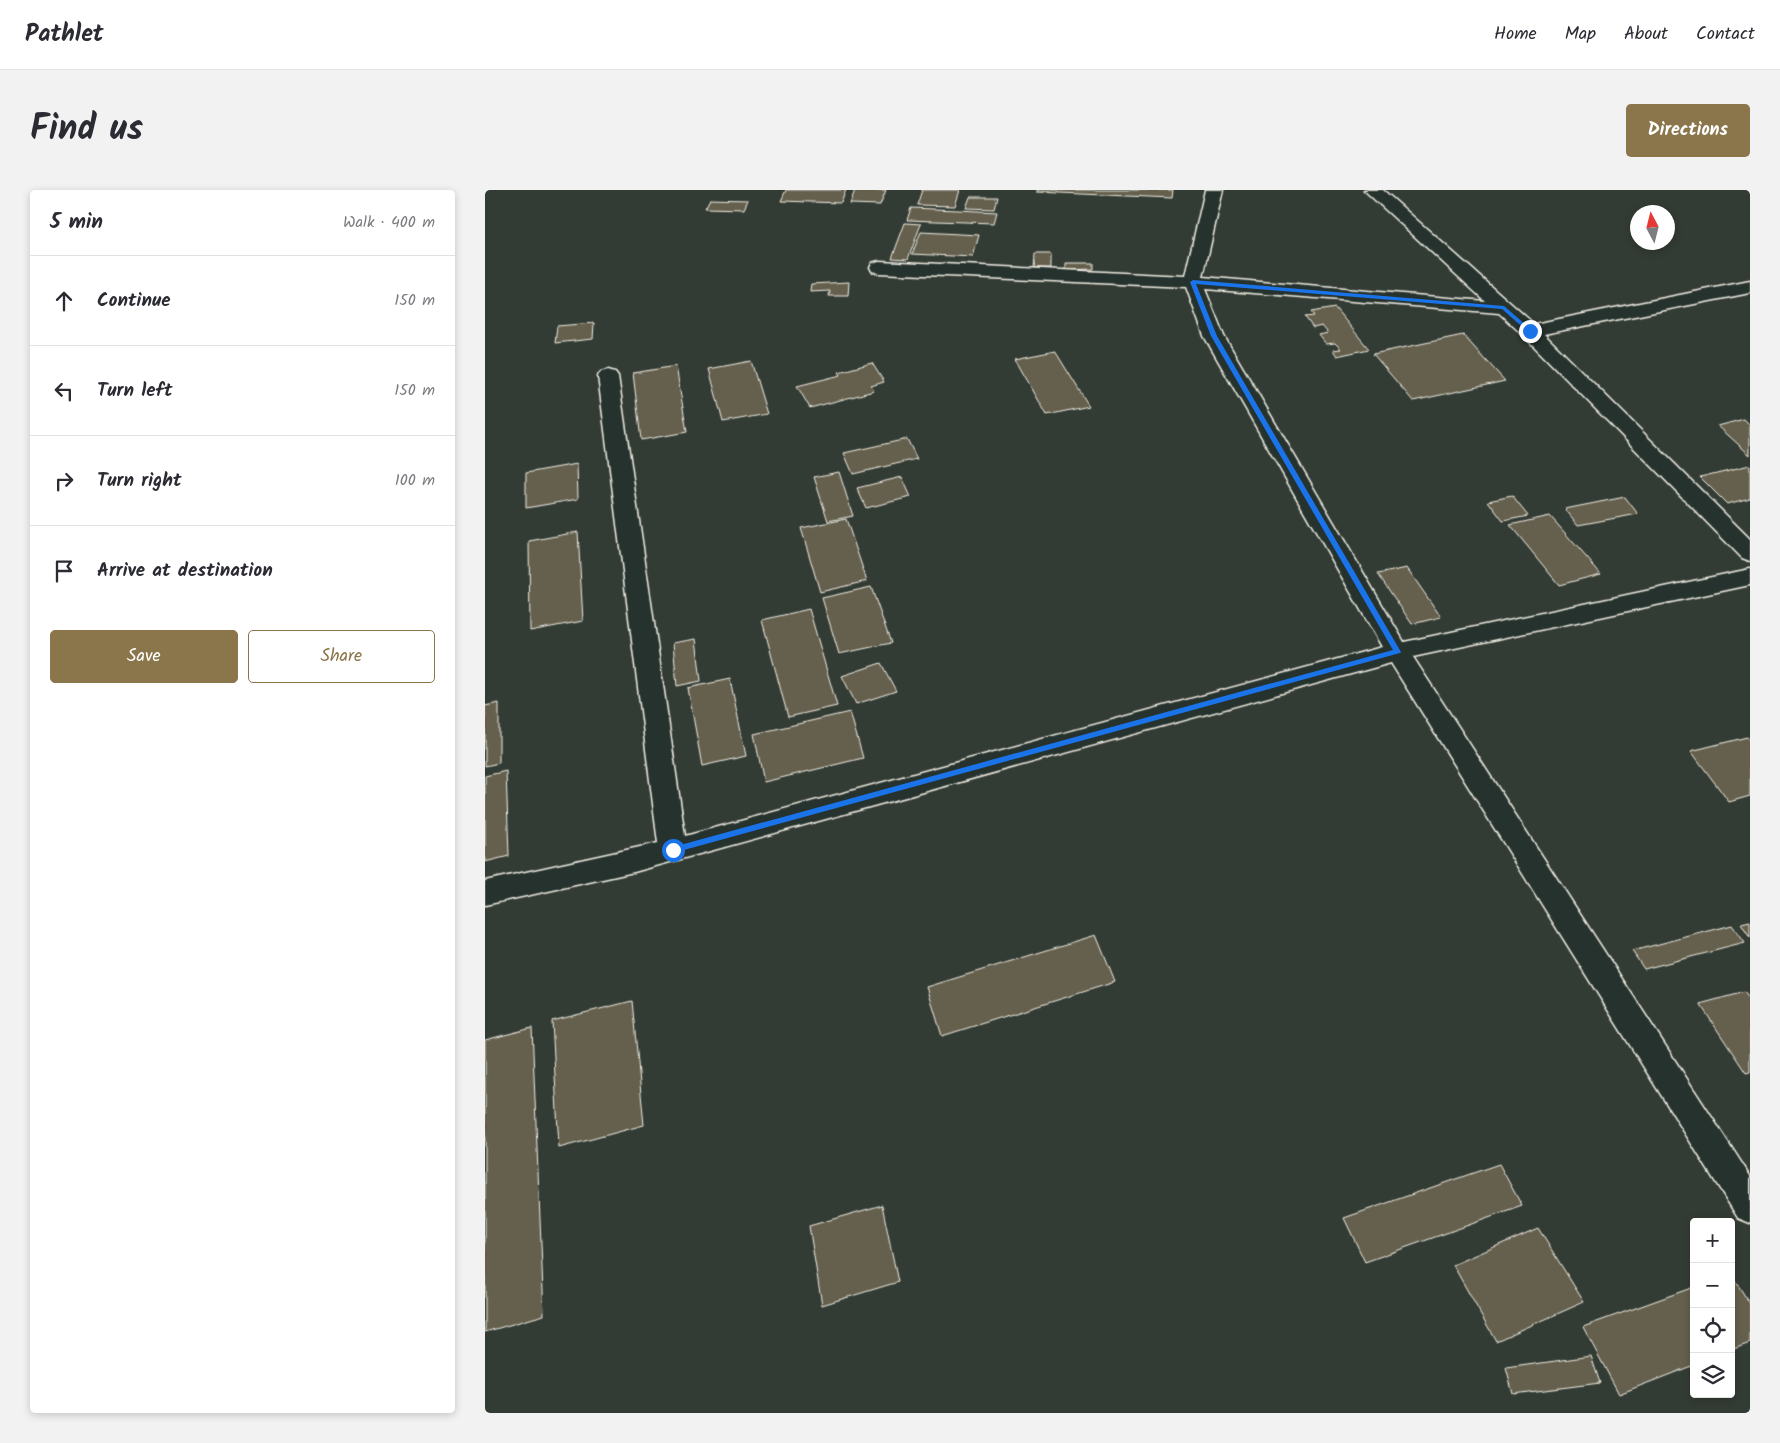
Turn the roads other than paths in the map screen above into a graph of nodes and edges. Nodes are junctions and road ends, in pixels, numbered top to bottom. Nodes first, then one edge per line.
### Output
1 (1214, 190) edge
2 (1373, 190) edge
3 (879, 267) dead end
4 (1193, 282) junction
5 (1750, 287) edge
6 (1504, 308) junction
7 (1530, 331) junction
8 (608, 376) dead end
9 (1750, 553) edge
10 (1750, 577) edge
11 (1397, 652) junction
12 (673, 850) junction
13 (485, 893) edge
14 (1750, 1206) edge

1 - 4 street
2 - 6 street
3 - 4 street
4 - 6 street
4 - 11 street
5 - 7 street
6 - 7 street
7 - 9 street
8 - 12 street
10 - 11 street
11 - 12 street
11 - 14 street
12 - 13 street

